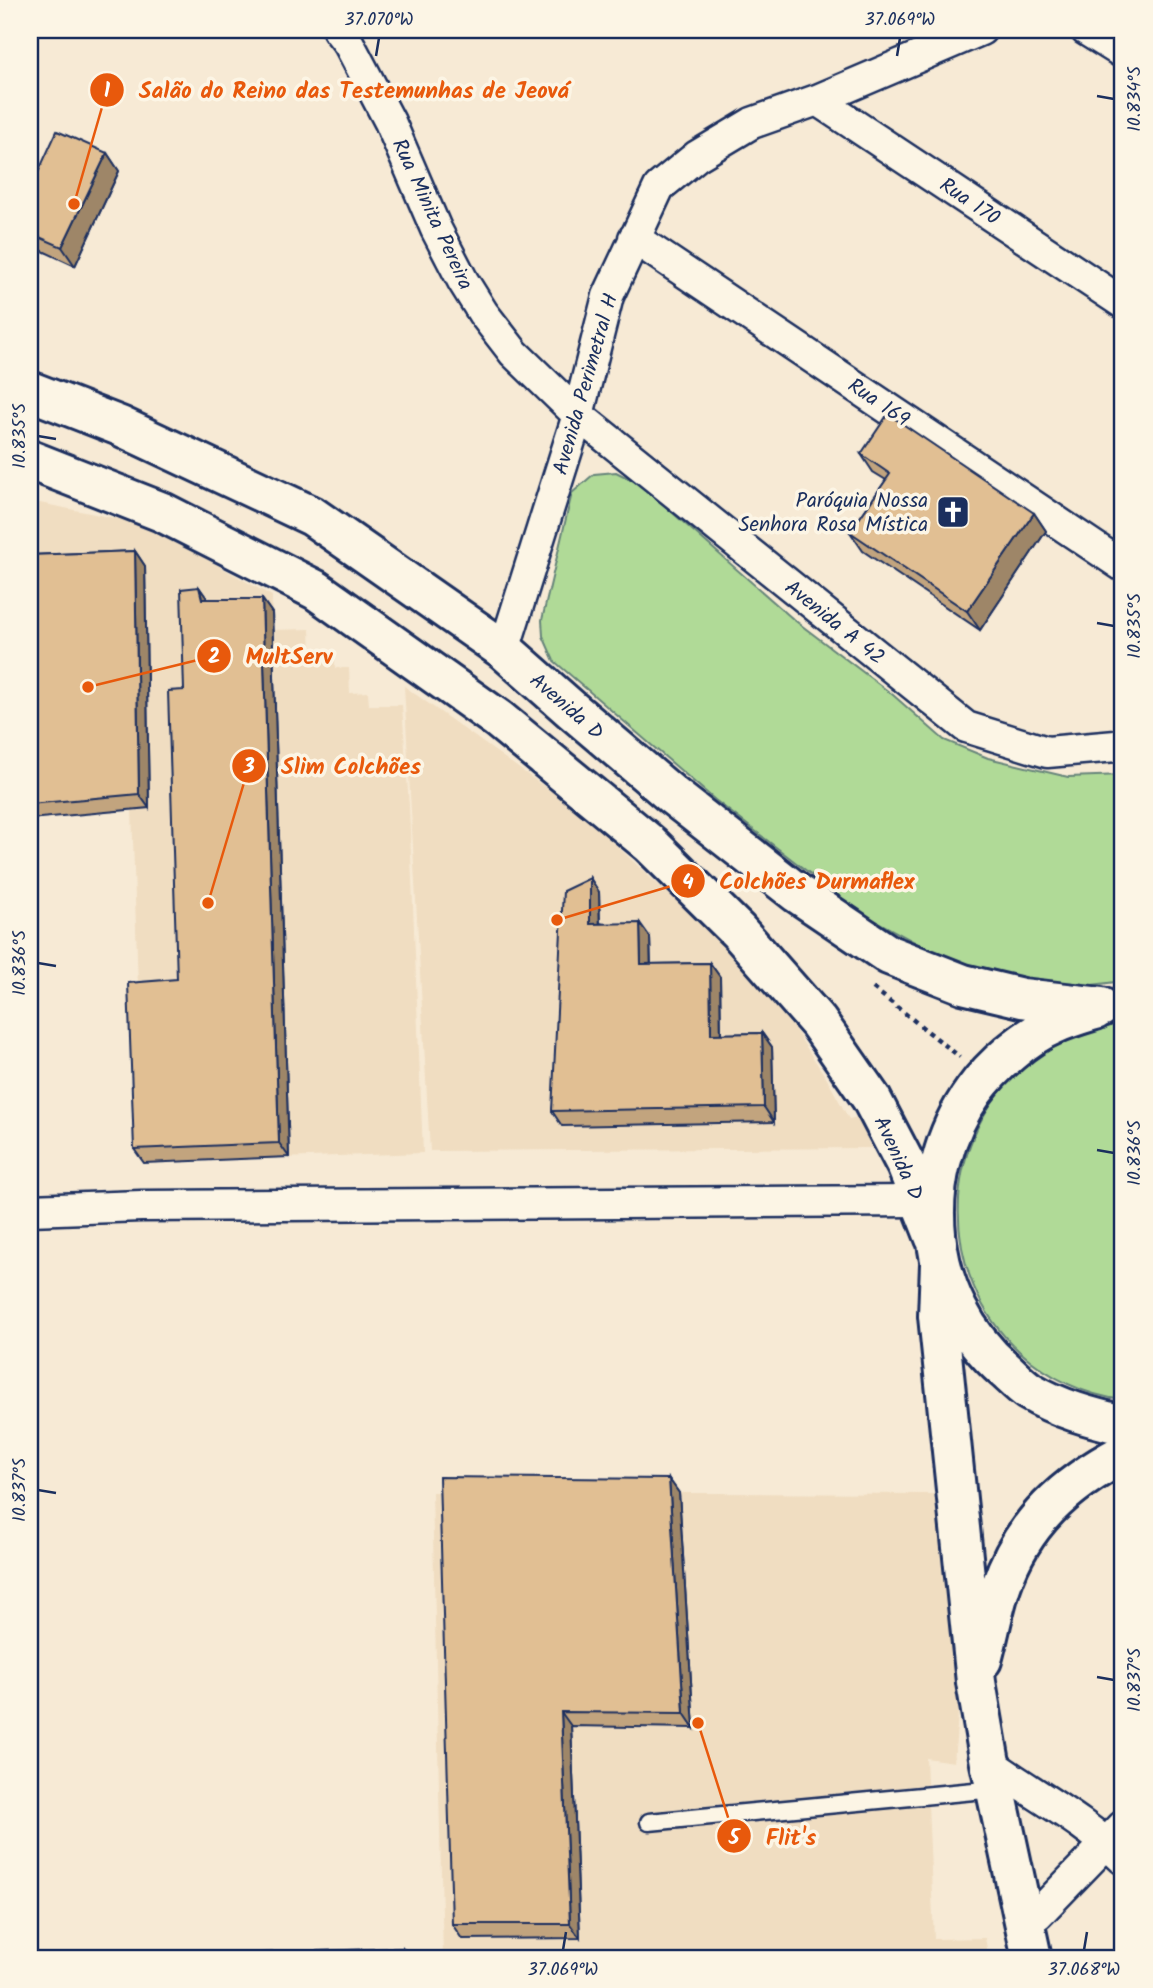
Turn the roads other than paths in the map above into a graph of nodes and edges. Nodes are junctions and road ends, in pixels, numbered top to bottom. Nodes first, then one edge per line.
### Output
1 (338, 30) edge
2 (981, 30) edge
3 (1086, 30) edge
4 (1123, 53) edge
5 (817, 100) junction
6 (634, 238) junction
7 (1123, 303) edge
8 (30, 391) edge
9 (578, 415) junction
10 (30, 460) edge
11 (1123, 566) edge
12 (504, 650) junction
13 (1123, 743) edge
14 (1116, 1004) edge
15 (920, 1201) junction
16 (30, 1209) edge
17 (937, 1251) junction
18 (1123, 1424) edge
19 (1123, 1454) edge
20 (976, 1682) junction
21 (992, 1776) junction
22 (649, 1822) dead end
23 (1118, 1843) edge
24 (1028, 1941) edge

1 - 9 street, Rua Minita Pereira
2 - 5 street, Avenida Perimetral H
3 - 4 street
5 - 6 street, Avenida Perimetral H
5 - 7 street, Rua 170
6 - 9 street, Avenida Perimetral H
6 - 11 street, Rua 169
8 - 12 street, Avenida D
9 - 12 street, Avenida Perimetral H
9 - 13 street, Avenida A 42
10 - 15 street, Avenida D
12 - 14 street, Avenida D
14 - 17 street
15 - 16 street
15 - 17 street, Avenida D
17 - 18 street, Avenida D
17 - 20 street
19 - 20 street
20 - 21 street
21 - 22 lane
21 - 23 street
21 - 24 street
23 - 24 street

